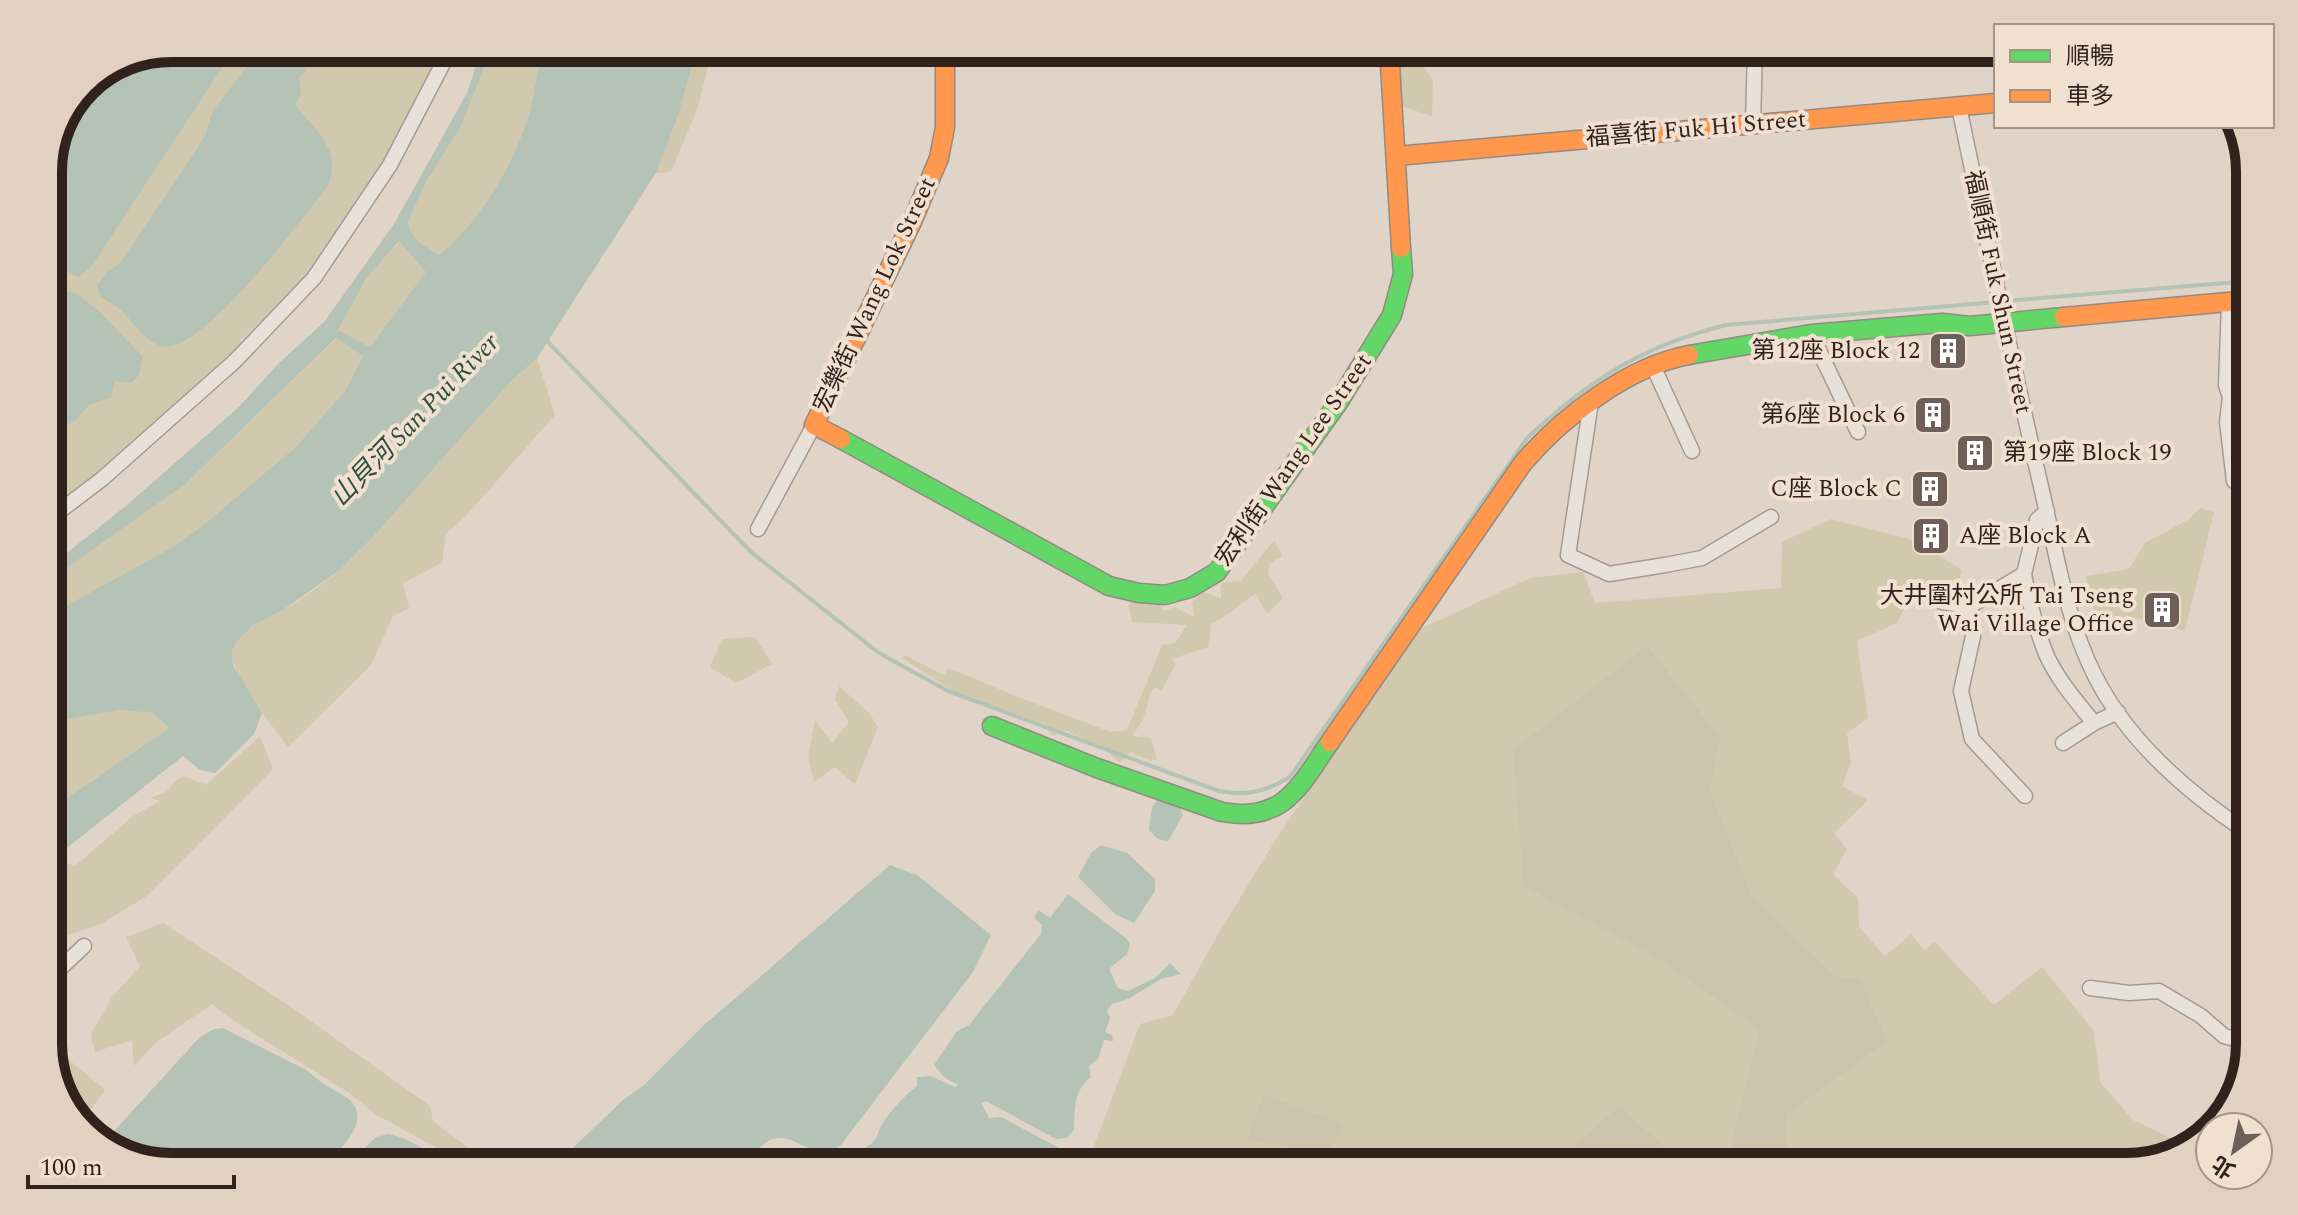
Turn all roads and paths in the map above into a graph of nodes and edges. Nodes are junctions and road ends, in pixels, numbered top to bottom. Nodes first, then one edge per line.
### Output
1 (444, 62) edge
2 (945, 62) edge
3 (1390, 62) edge
4 (1755, 62) edge
5 (1994, 103) edge
6 (1959, 107) junction
7 (1753, 124) junction
8 (1396, 156) junction
9 (2236, 301) edge
10 (2229, 302) junction
11 (2003, 319) junction
12 (1811, 334) junction
13 (1653, 366) junction
14 (2236, 383) edge
15 (2226, 385) junction
16 (1591, 402) junction
17 (814, 425) junction
18 (1858, 432) dead end
19 (1692, 451) dead end
20 (2234, 481) dead end
21 (62, 509) edge
22 (2047, 511) junction
23 (1771, 517) dead end
24 (758, 529) dead end
25 (2024, 574) junction
26 (1942, 602) dead end
27 (1970, 606) junction
28 (2118, 712) junction
29 (2094, 723) junction
30 (992, 726) dead end
31 (2063, 743) dead end
32 (2025, 796) dead end
33 (2236, 825) edge
34 (84, 946) dead end
35 (62, 967) edge
36 (2090, 988) dead end
37 (2236, 1039) edge

1 - 21 street
2 - 17 street, 宏樂街 Wang Lok Street
3 - 8 street, 宏利街 Wang Lee Street
4 - 7 street
5 - 6 street, 福喜街 Fuk Hi Street
6 - 7 street, 福喜街 Fuk Hi Street
6 - 11 street, 福順街 Fuk Shun Street
7 - 8 street, 福喜街 Fuk Hi Street
8 - 17 street, 宏利街 Wang Lee Street
9 - 10 street
10 - 11 street
10 - 15 street
11 - 12 street
11 - 22 street, 福順街 Fuk Shun Street
12 - 13 street
12 - 18 street
13 - 16 street
13 - 19 street
14 - 15 street
15 - 20 street
16 - 23 street
16 - 30 street
17 - 24 street, 宏樂街 Wang Lok Street
22 - 25 street
22 - 28 street, 福順街 Fuk Shun Street
25 - 27 street
25 - 29 street
26 - 27 street
27 - 32 street
28 - 29 street
28 - 33 street, 福順街 Fuk Shun Street
29 - 31 street
34 - 35 street
36 - 37 street

